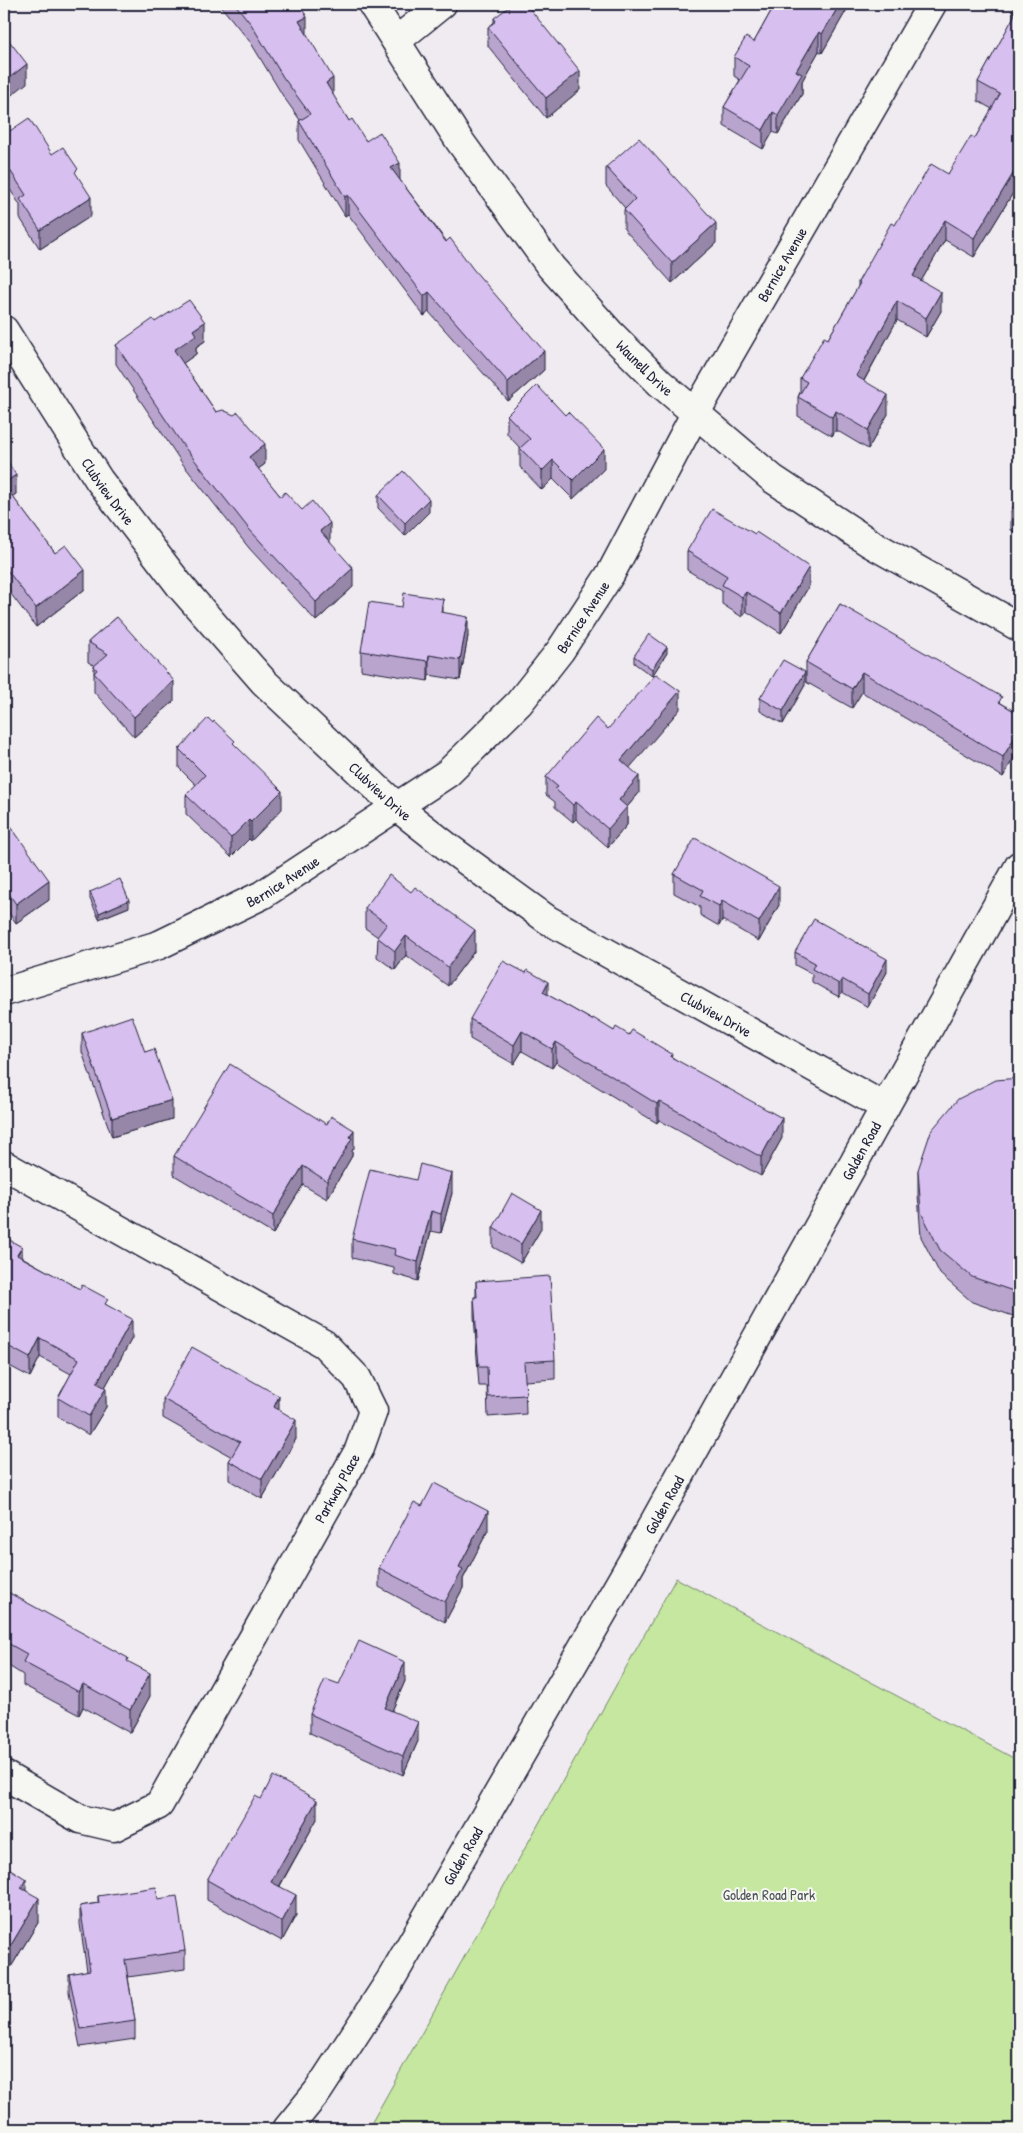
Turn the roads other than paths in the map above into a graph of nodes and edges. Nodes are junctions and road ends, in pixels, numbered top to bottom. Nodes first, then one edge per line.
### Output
1 (372, 4) edge
2 (442, 4) edge
3 (932, 4) edge
4 (396, 42) junction
5 (4, 330) edge
6 (695, 414) junction
7 (1019, 627) edge
8 (396, 807) junction
9 (1019, 866) edge
10 (4, 992) edge
11 (885, 1107) junction
12 (4, 1165) edge
13 (4, 1775) edge
14 (287, 2129) edge

1 - 4 street, Waunell Drive
2 - 4 street
3 - 6 street, Bernice Avenue
4 - 6 street, Waunell Drive
5 - 8 street, Clubview Drive
6 - 7 street, Waunell Drive
6 - 8 street, Bernice Avenue
8 - 10 street, Bernice Avenue
8 - 11 street, Clubview Drive
9 - 11 street, Golden Road
11 - 14 street, Golden Road
12 - 13 street, Parkway Place

